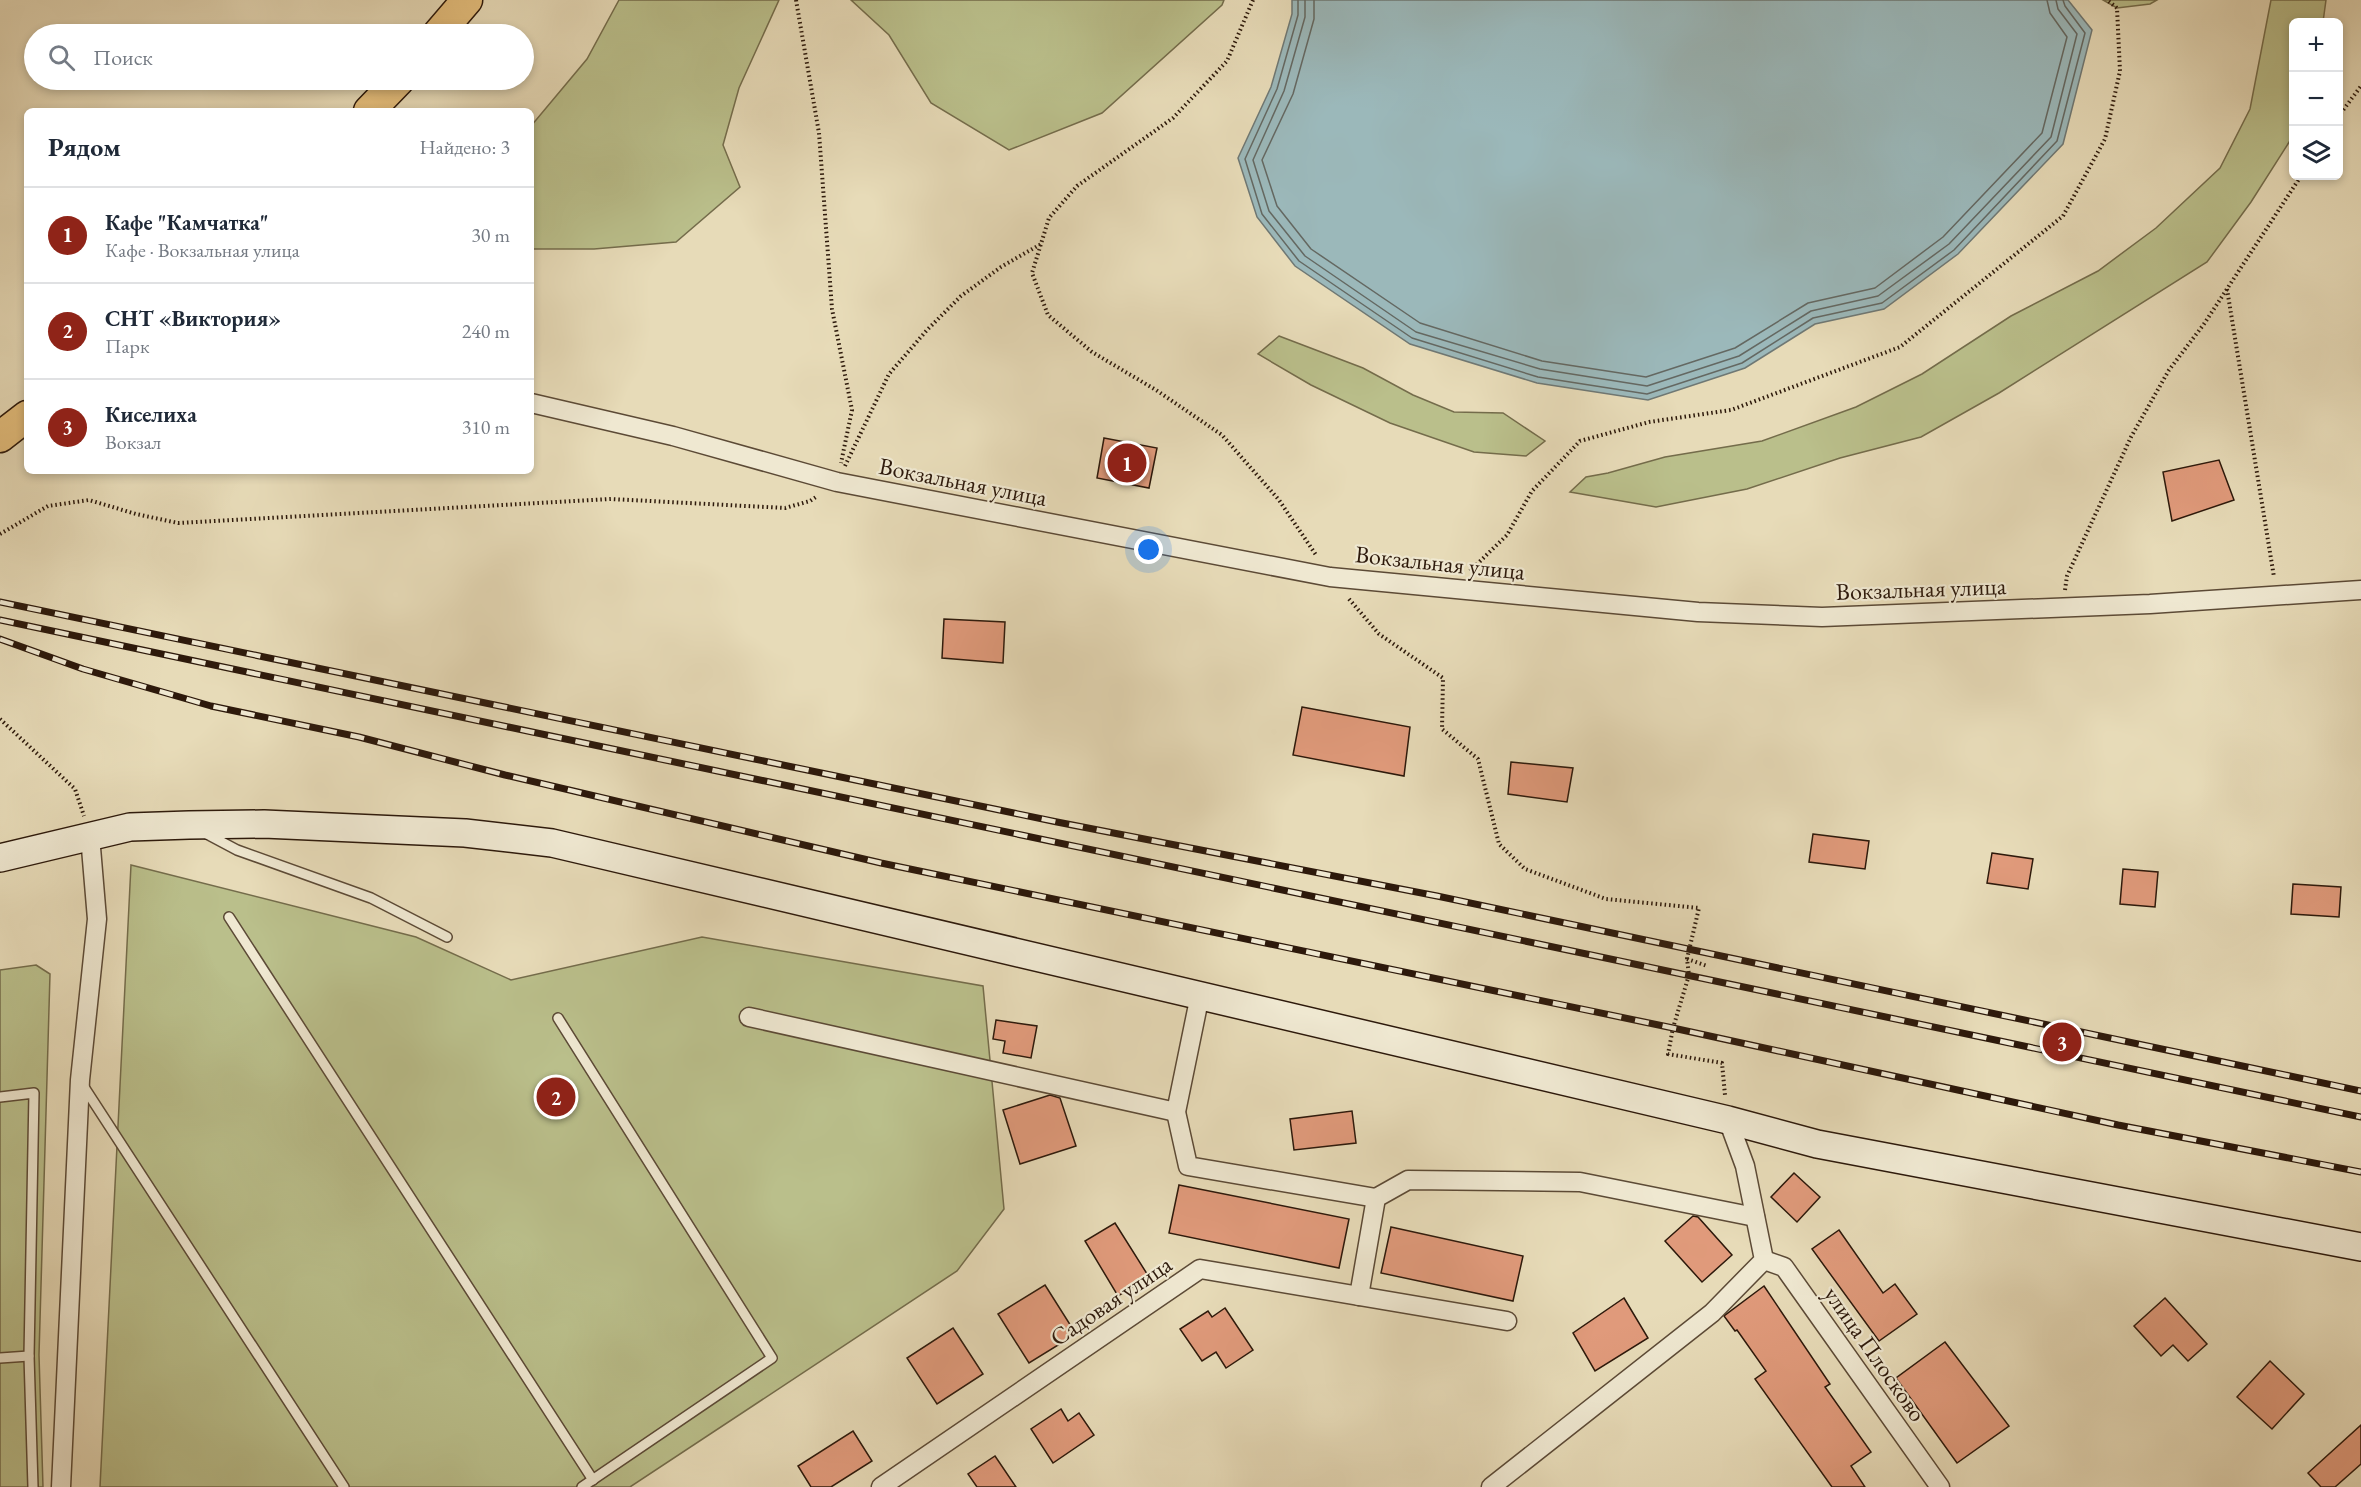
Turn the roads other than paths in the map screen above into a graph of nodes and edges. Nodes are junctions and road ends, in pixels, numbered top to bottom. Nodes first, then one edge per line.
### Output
1 (467, 0) edge
2 (447, 24) edge
3 (389, 90) edge
4 (372, 108) edge
5 (534, 404) edge
6 (24, 418) edge
7 (0, 437) edge
8 (2361, 590) edge
9 (189, 825) junction
10 (90, 836) junction
11 (0, 858) edge
12 (229, 917) dead end
13 (447, 937) dead end
14 (1200, 996) junction
15 (749, 1017) dead end
16 (558, 1018) dead end
17 (80, 1080) junction
18 (0, 1096) edge
19 (1176, 1112) junction
20 (1728, 1120) junction
21 (1376, 1198) junction
22 (1755, 1217) junction
23 (2361, 1247) edge
24 (1764, 1260) junction
25 (1359, 1296) junction
26 (1507, 1321) dead end
27 (29, 1356) junction
28 (0, 1358) edge
29 (592, 1480) junction
30 (33, 1487) edge
31 (61, 1487) edge
32 (344, 1487) edge
33 (582, 1487) edge
34 (881, 1487) edge
35 (1491, 1487) edge
36 (1940, 1487) edge

1 - 2 main road
3 - 4 main road
5 - 8 street, Вокзальная улица
6 - 7 main road
9 - 10 street
9 - 13 lane
9 - 14 street
10 - 11 street
10 - 17 street
12 - 29 lane
14 - 19 street
14 - 20 street
15 - 19 street
16 - 29 lane
17 - 31 street
17 - 32 lane
18 - 27 lane
19 - 21 street
20 - 22 street
20 - 23 street
21 - 22 street
21 - 25 street
22 - 24 street
24 - 35 street
24 - 36 street, улица Плосково
25 - 26 street, Садовая улица
25 - 34 street, Садовая улица
27 - 28 lane
27 - 30 lane
29 - 33 lane

